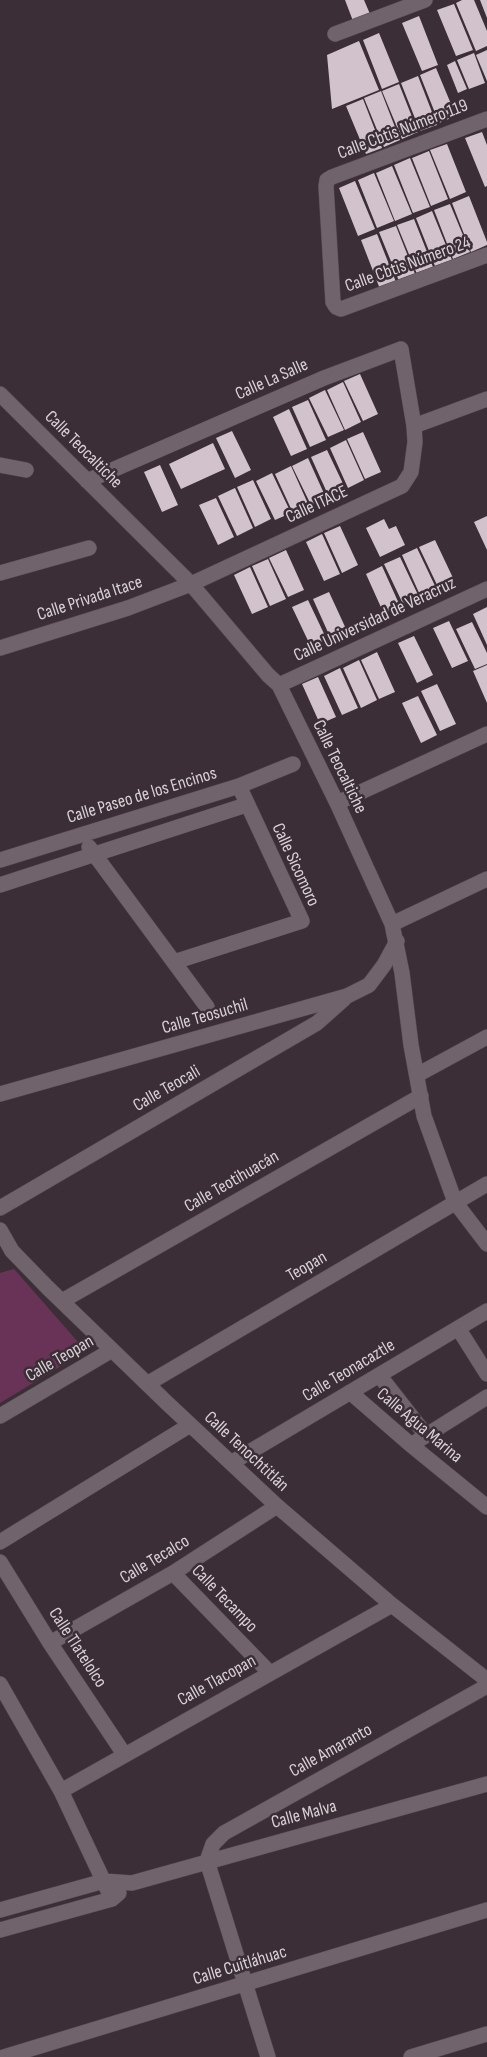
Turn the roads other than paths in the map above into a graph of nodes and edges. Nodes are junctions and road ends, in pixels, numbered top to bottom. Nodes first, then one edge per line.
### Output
1 (425, 0) edge
2 (335, 34) dead end
3 (487, 119) edge
4 (487, 255) edge
5 (341, 309) joint
6 (0, 394) edge
7 (487, 399) edge
8 (414, 426) junction
9 (0, 465) edge
10 (26, 470) dead end
11 (88, 481) junction
12 (89, 548) dead end
13 (0, 573) edge
14 (191, 584) junction
15 (487, 589) edge
16 (0, 648) edge
17 (278, 685) junction
18 (487, 734) edge
19 (293, 764) dead end
20 (239, 786) junction
21 (337, 804) junction
22 (246, 805) junction
23 (79, 836) junction
24 (95, 854) junction
25 (0, 860) edge
26 (487, 879) edge
27 (0, 885) edge
28 (392, 924) junction
29 (397, 941) junction
30 (174, 962) junction
31 (347, 996) junction
32 (207, 1007) dead end
33 (487, 1037) edge
34 (417, 1075) junction
35 (0, 1094) edge
36 (421, 1096) junction
37 (487, 1184) edge
38 (455, 1202) junction
39 (0, 1208) edge
40 (0, 1230) edge
41 (487, 1244) edge
42 (6, 1253) edge
43 (62, 1301) junction
44 (487, 1312) edge
45 (458, 1328) junction
46 (112, 1350) junction
47 (487, 1374) edge
48 (379, 1375) junction
49 (146, 1384) junction
50 (350, 1392) junction
51 (487, 1397) edge
52 (0, 1416) edge
53 (190, 1425) junction
54 (426, 1435) junction
55 (411, 1445) junction
56 (230, 1463) junction
57 (277, 1506) junction
58 (487, 1507) edge
59 (0, 1542) edge
60 (0, 1562) edge
61 (173, 1572) junction
62 (392, 1605) junction
63 (50, 1643) junction
64 (270, 1673) junction
65 (487, 1680) edge
66 (0, 1684) edge
67 (487, 1686) edge
68 (124, 1754) junction
69 (487, 1784) edge
70 (61, 1790) junction
71 (207, 1861) junction
72 (104, 1881) junction
73 (132, 1883) junction
74 (112, 1899) junction
75 (0, 1910) edge
76 (487, 1910) edge
77 (0, 1930) edge
78 (246, 1985) junction
79 (487, 2034) edge
80 (4, 2057) edge
81 (268, 2057) edge
82 (411, 2057) edge

1 - 2 street
3 - 5 street, Calle Cbtis Número 119
4 - 5 street, Calle Cbtis Número 24
6 - 11 street, Calle Teocaltiche
7 - 8 street
8 - 11 street, Calle La Salle
8 - 14 street, Calle ITACE
9 - 10 street
11 - 14 street, Calle Teocaltiche
12 - 13 street
14 - 16 street, Calle Privada Itace
14 - 17 street, Calle Teocaltiche
15 - 17 street, Calle Universidad de Veracruz
17 - 21 street, Calle Teocaltiche
18 - 21 street
19 - 20 street, Calle Paseo de los Encinos
20 - 22 street, Calle Sicomoro
20 - 23 street, Calle Paseo de los Encinos
21 - 28 street, Calle Teocaltiche
22 - 24 street
22 - 30 street, Calle Sicomoro
23 - 24 street
23 - 25 street, Calle Paseo de los Encinos
24 - 27 street
24 - 30 street
26 - 28 street
28 - 29 street, Calle Teocaltiche
29 - 31 street, Calle Teosuchil
29 - 34 street, Calle Teocaltiche
30 - 32 street
31 - 35 street, Calle Teosuchil
31 - 39 street, Calle Teocali
33 - 34 street
34 - 36 street, Calle Teocaltiche
36 - 38 street, Calle Teocaltiche
36 - 43 street, Calle Teotihuacán
37 - 38 street, Teopan
38 - 41 street, Calle Teocaltiche
38 - 49 street, Teopan
40 - 42 street, Calle Tenochtitlán
42 - 43 street, Calle Tenochtitlán
43 - 46 street, Calle Tenochtitlán
44 - 45 street, Calle Teonacaztle
45 - 47 street
45 - 48 street, Calle Teonacaztle
46 - 49 street, Calle Tenochtitlán
46 - 52 street, Calle Teopan
48 - 50 street, Calle Teonacaztle
48 - 54 street
49 - 53 street, Calle Tenochtitlán
50 - 55 street, Calle Agua Marina
50 - 56 street, Calle Teonacaztle
51 - 54 street
53 - 56 street, Calle Tenochtitlán
53 - 59 street
54 - 55 street
55 - 58 street, Calle Agua Marina
56 - 57 street, Calle Tenochtitlán
57 - 61 street, Calle Tecalco
57 - 62 street, Calle Tenochtitlán
60 - 63 street, Calle Tlatelolco
61 - 63 street, Calle Tecalco
61 - 64 street, Calle Tecampo
62 - 64 street, Calle Tlacopan
62 - 65 street, Calle Tenochtitlán
63 - 68 street, Calle Tlatelolco
64 - 68 street, Calle Tlacopan
66 - 70 street
67 - 71 street, Calle Amaranto
68 - 70 street, Calle Tlacopan
69 - 71 street, Calle Malva
70 - 72 street
71 - 73 street, Calle Malva
71 - 78 street
72 - 73 street, Calle Malva
72 - 74 street
72 - 75 street, Calle Malva
73 - 74 street, Calle Malva
74 - 77 street, Calle Malva
76 - 78 street, Calle Cuitláhuac
78 - 80 street, Calle Cuitláhuac
78 - 81 street
79 - 82 street

